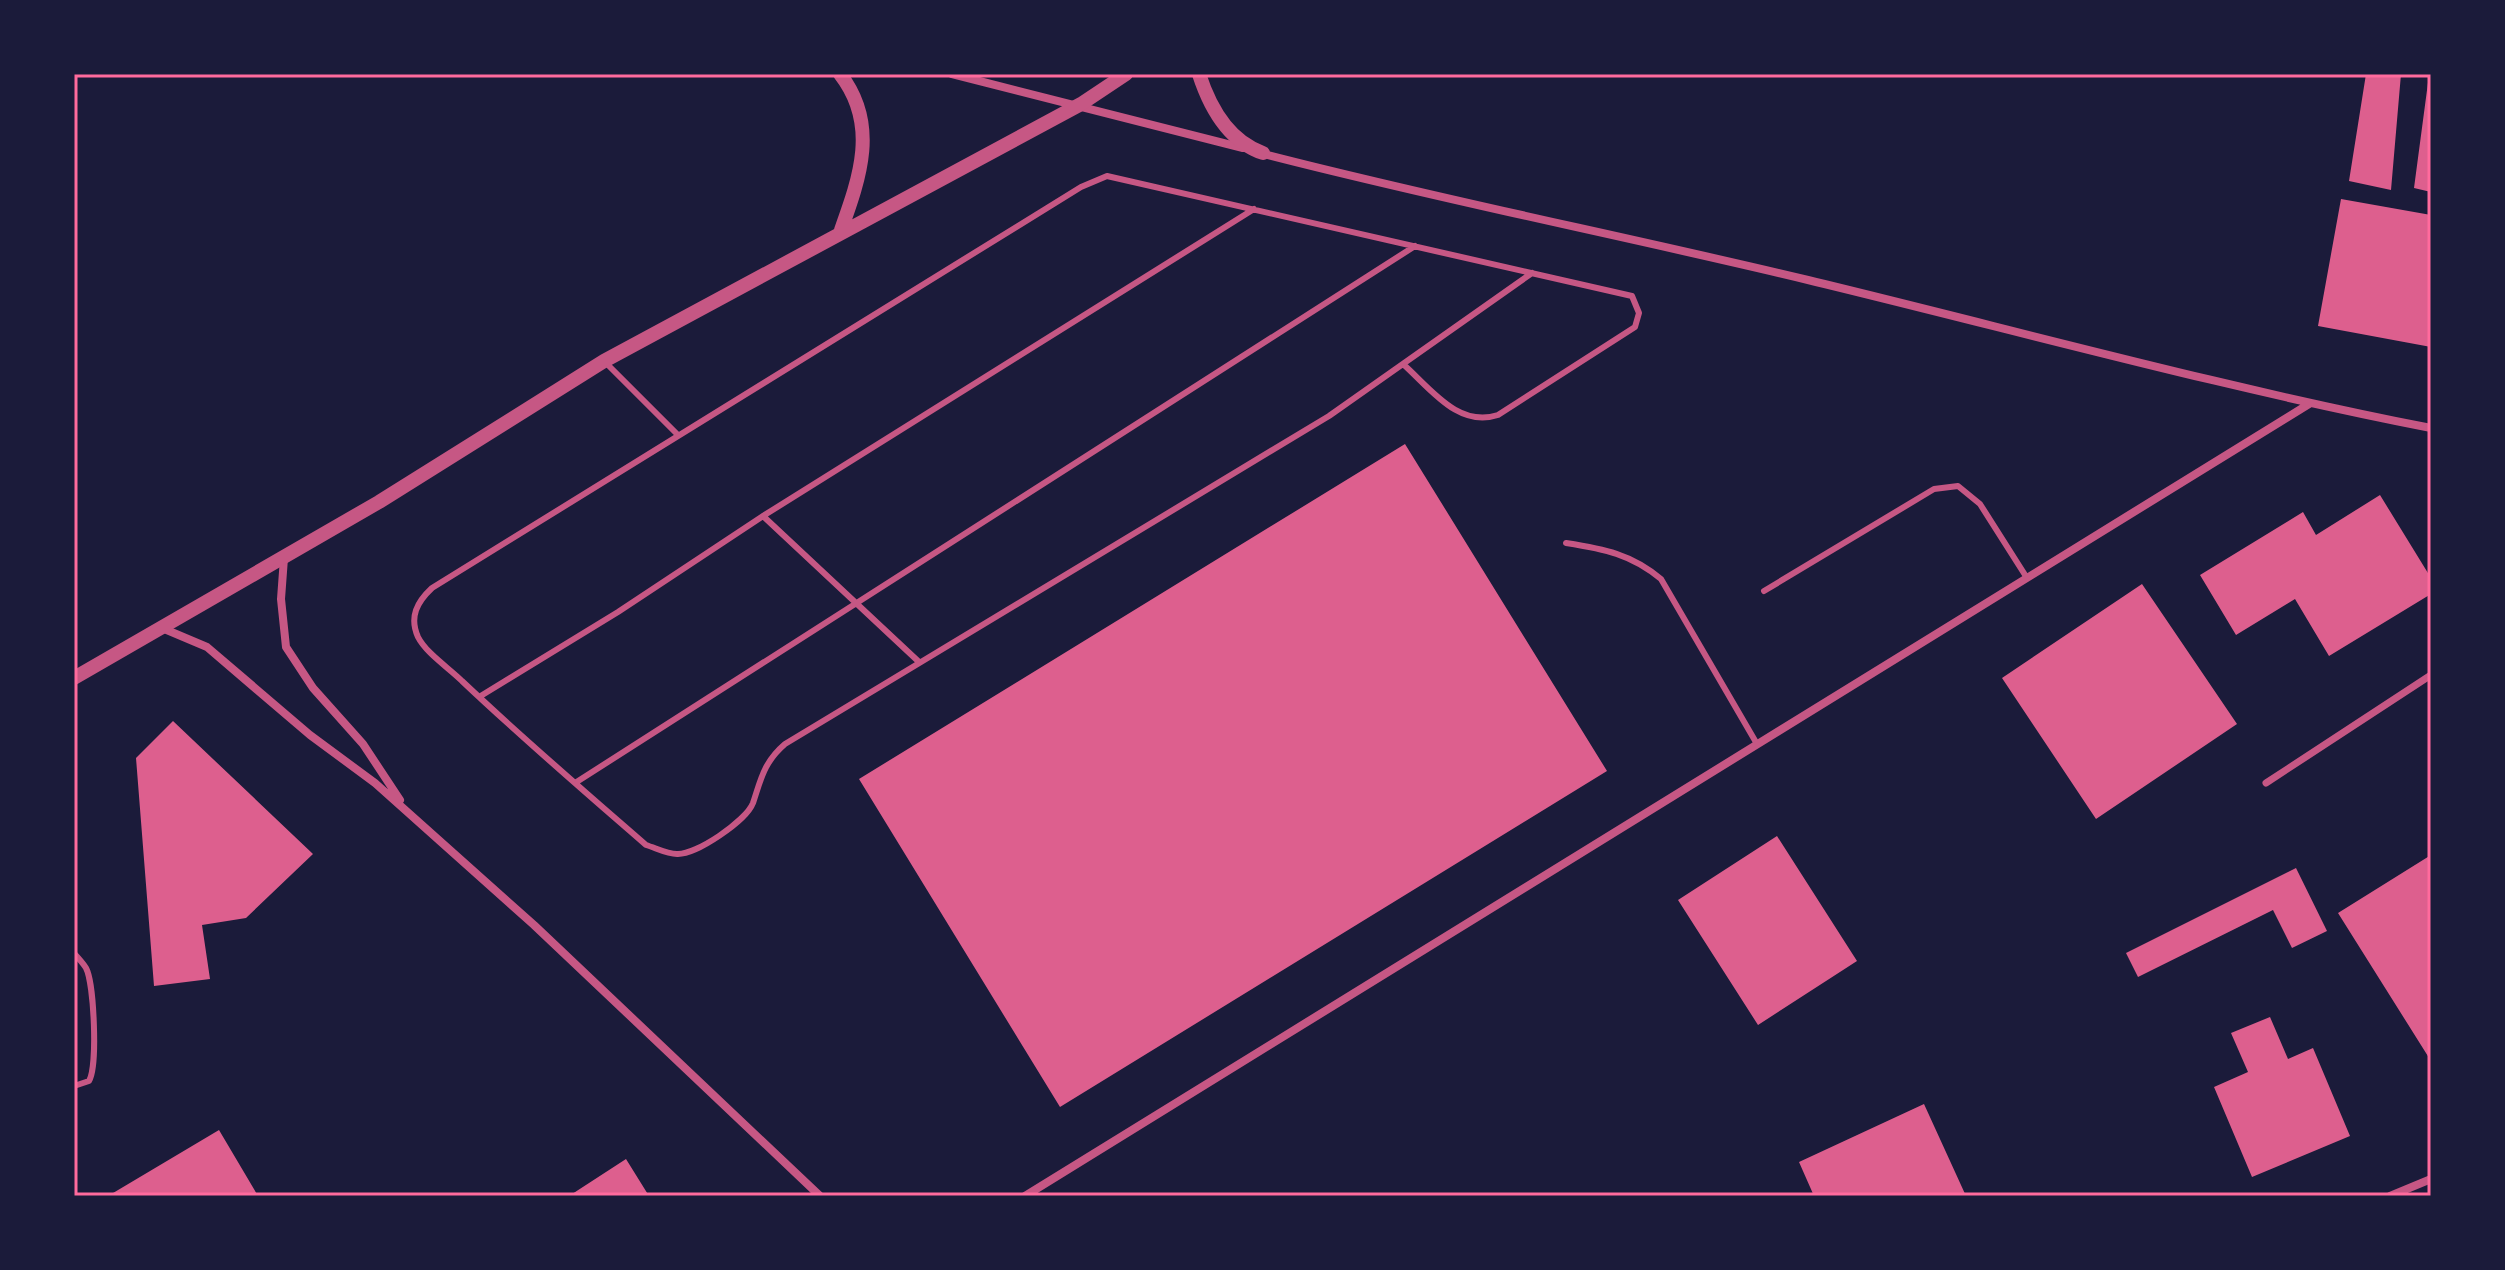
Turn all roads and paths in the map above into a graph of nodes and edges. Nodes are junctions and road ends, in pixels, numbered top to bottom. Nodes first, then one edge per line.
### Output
1 (840, 74) edge
2 (952, 74) edge
3 (1126, 74) edge
4 (1199, 74) edge
5 (1081, 104) junction
6 (1263, 153) junction
7 (1254, 209) junction
8 (841, 230) junction
9 (1415, 246) junction
10 (1532, 273) junction
11 (604, 361) junction
12 (1403, 364) junction
13 (2309, 404) junction
14 (2431, 428) edge
15 (678, 435) junction
16 (763, 516) junction
17 (1566, 543) dead end
18 (284, 558) junction
19 (2027, 578) junction
20 (1764, 591) dead end
21 (855, 603) junction
22 (162, 628) junction
23 (918, 661) junction
24 (2431, 675) edge
25 (74, 678) edge
26 (479, 697) junction
27 (1757, 744) junction
28 (575, 783) junction
29 (2266, 783) dead end
30 (407, 811) junction
31 (74, 953) edge
32 (74, 1086) edge
33 (2431, 1179) edge
34 (820, 1196) edge
35 (1025, 1196) edge
36 (2390, 1196) edge

1 - 8 street
2 - 5 street
3 - 5 street
4 - 6 street
5 - 6 street
5 - 8 street
6 - 13 street
7 - 9 lane
7 - 15 lane
7 - 16 lane
8 - 11 street
9 - 10 lane
9 - 21 lane
10 - 12 lane
10 - 12 lane
11 - 15 lane
11 - 18 street
12 - 23 lane
13 - 14 street
13 - 19 street
15 - 26 lane
16 - 21 lane
16 - 26 lane
17 - 27 lane
18 - 22 street
18 - 30 street
19 - 20 lane
19 - 27 street
21 - 23 lane
21 - 28 lane
22 - 25 street
22 - 30 street
23 - 28 lane
24 - 29 street
26 - 28 lane
27 - 35 street
30 - 34 street
31 - 32 lane
33 - 36 street

